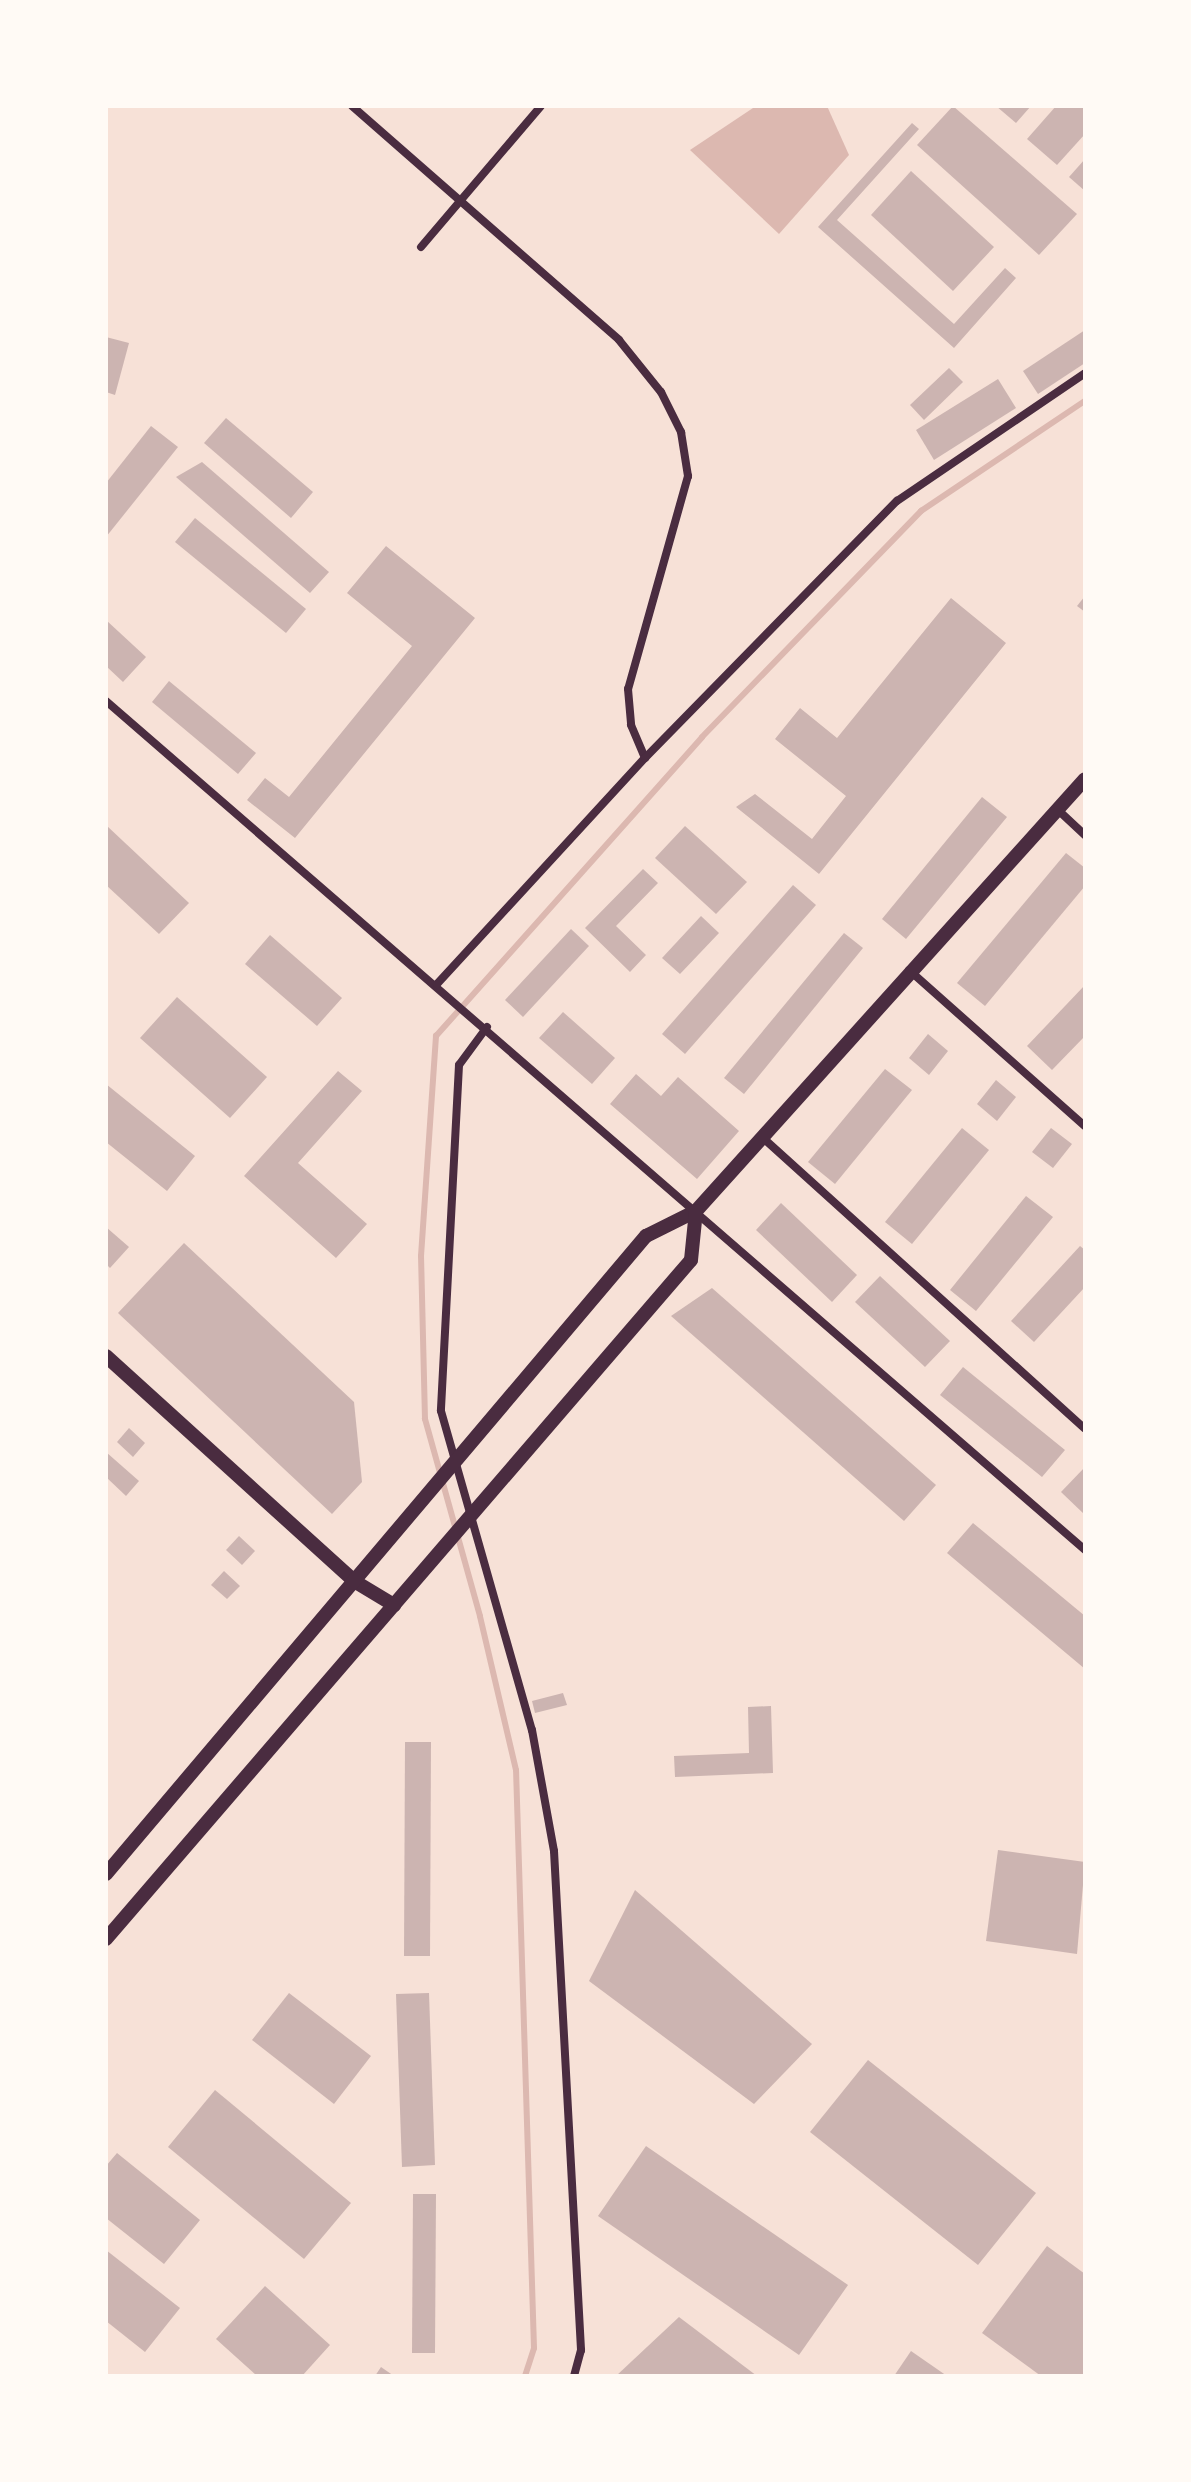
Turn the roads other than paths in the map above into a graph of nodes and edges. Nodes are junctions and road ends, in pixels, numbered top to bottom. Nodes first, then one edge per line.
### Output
1 (352, 106) edge
2 (541, 106) edge
3 (462, 202) junction
4 (421, 247) dead end
5 (1085, 373) edge
6 (106, 701) edge
7 (645, 758) junction
8 (1085, 779) edge
9 (1058, 810) junction
10 (1085, 835) edge
11 (909, 970) junction
12 (437, 984) junction
13 (484, 1024) junction
14 (1085, 1126) edge
15 (762, 1136) junction
16 (696, 1211) junction
17 (106, 1356) edge
18 (1085, 1429) edge
19 (452, 1465) junction
20 (468, 1520) junction
21 (1085, 1550) edge
22 (354, 1581) junction
23 (394, 1605) junction
24 (106, 1874) edge
25 (106, 1939) edge
26 (574, 2376) edge

1 - 3 street
2 - 3 street
3 - 4 street
3 - 7 street
5 - 7 street
6 - 12 street
7 - 12 street
8 - 9 street
9 - 10 street
9 - 11 street
11 - 14 street
11 - 15 street
12 - 13 street
13 - 16 street
13 - 19 street
15 - 16 street
15 - 18 street
16 - 19 street
16 - 20 street
16 - 21 street
17 - 22 street
19 - 20 street
19 - 22 street
20 - 23 street
20 - 26 street
22 - 23 street
22 - 24 street
23 - 25 street

